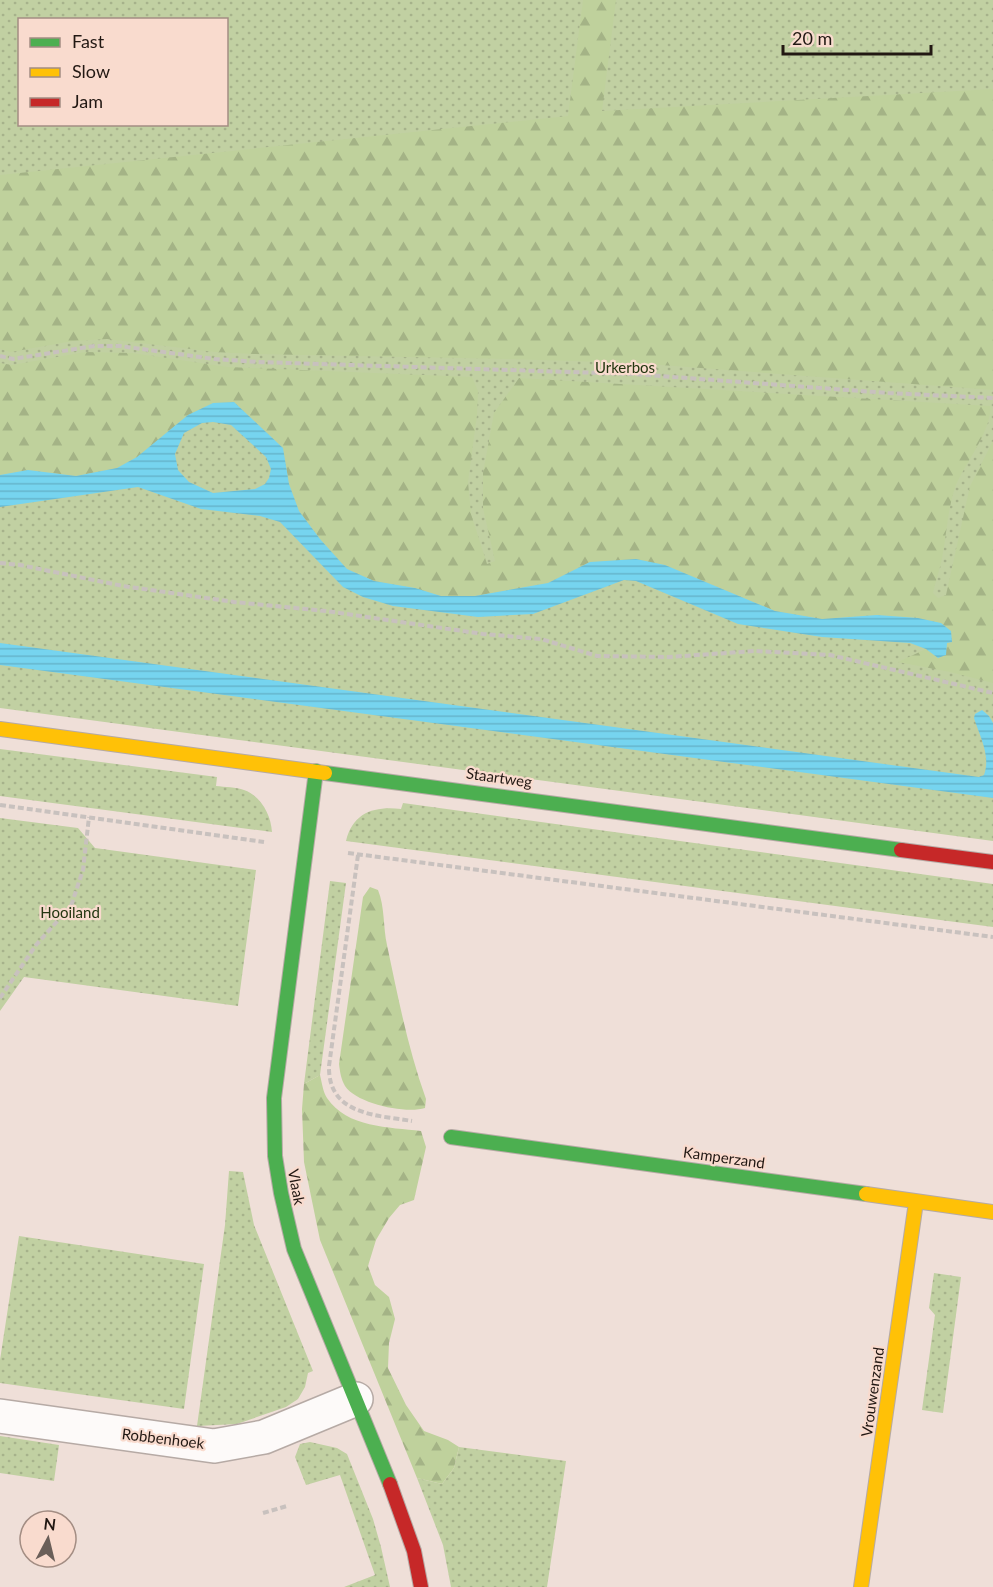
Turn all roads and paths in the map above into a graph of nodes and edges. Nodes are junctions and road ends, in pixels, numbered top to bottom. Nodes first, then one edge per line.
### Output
1 (0, 356) edge
2 (993, 398) edge
3 (0, 563) edge
4 (993, 693) edge
5 (0, 729) edge
6 (316, 771) junction
7 (0, 805) edge
8 (89, 817) junction
9 (267, 842) dead end
10 (993, 862) edge
11 (993, 937) edge
12 (0, 998) edge
13 (417, 1122) dead end
14 (451, 1137) dead end
15 (916, 1202) junction
16 (993, 1212) edge
17 (356, 1399) junction
18 (0, 1416) edge
19 (287, 1506) dead end
20 (263, 1513) dead end
21 (421, 1587) edge
22 (861, 1587) edge

1 - 2 path
3 - 4 path
5 - 6 street, Staartweg
6 - 10 street, Staartweg
6 - 17 street, Vlaak
7 - 8 path
8 - 9 path
8 - 12 path
11 - 13 path
14 - 15 street, Kamperzand
15 - 16 street, Kamperzand
15 - 22 street, Vrouwenzand
17 - 18 street, Robbenhoek
17 - 21 street, Vlaak
19 - 20 path

